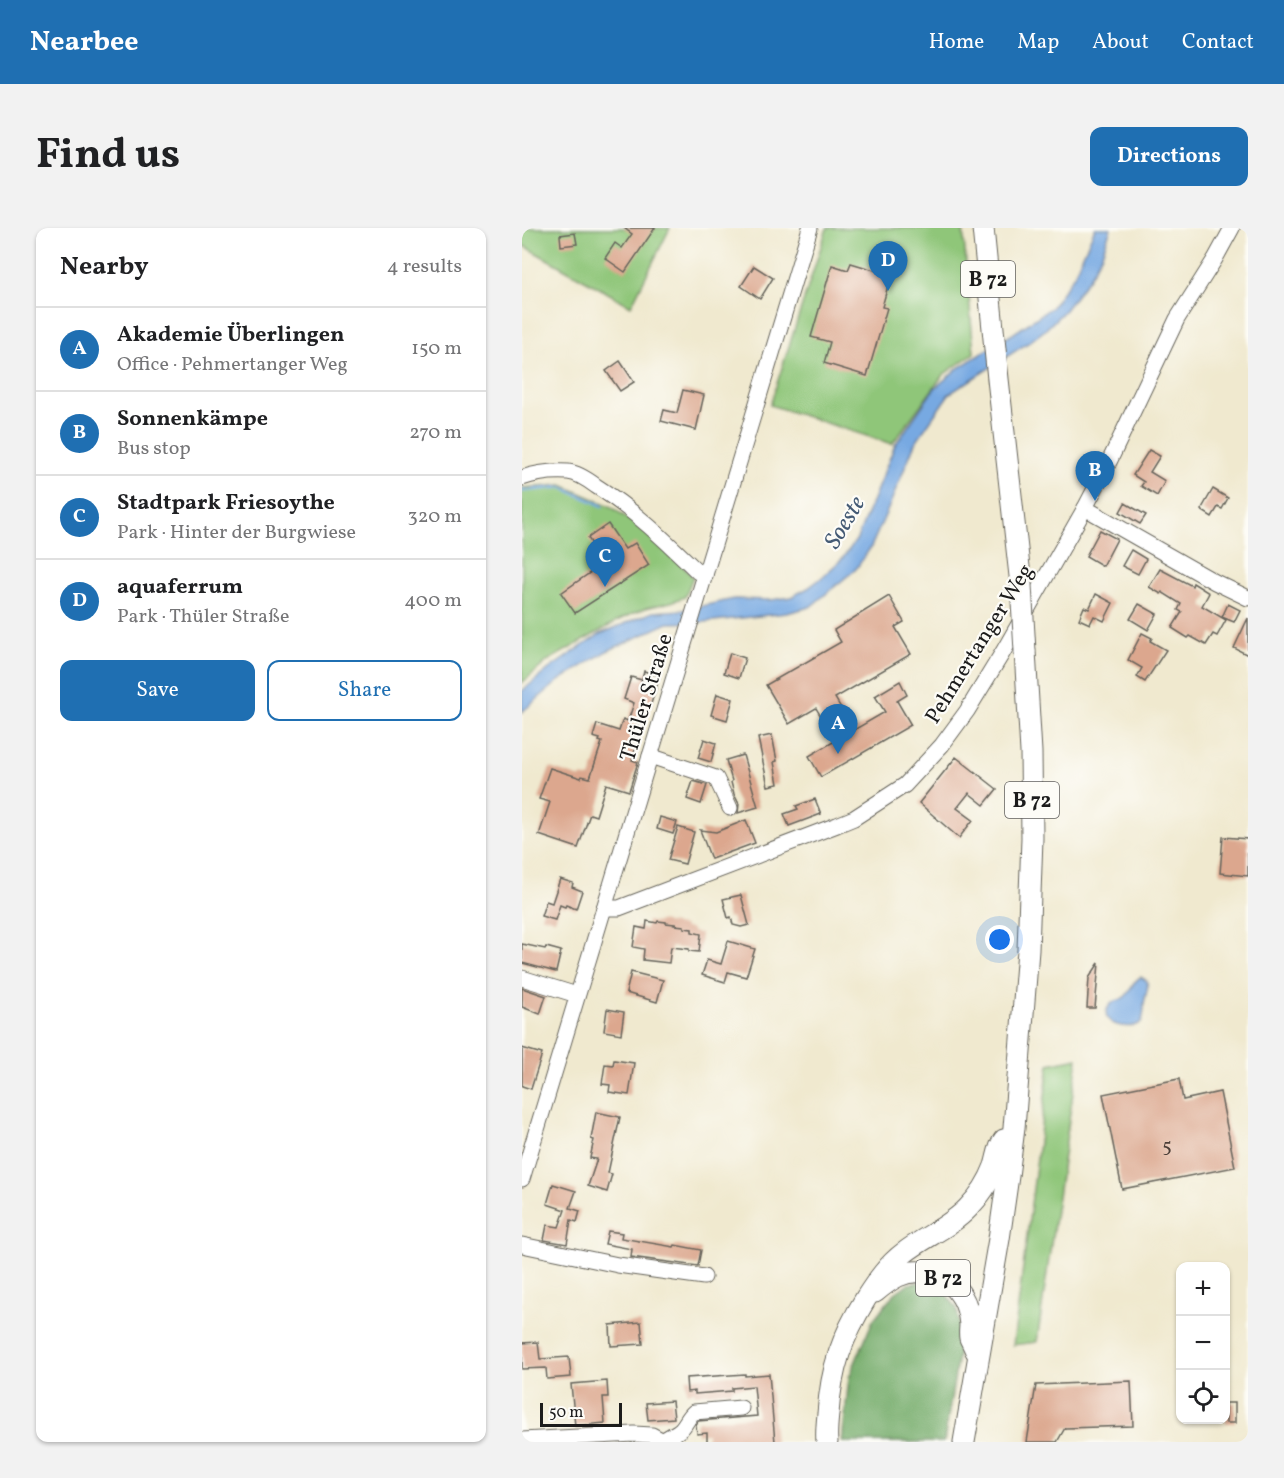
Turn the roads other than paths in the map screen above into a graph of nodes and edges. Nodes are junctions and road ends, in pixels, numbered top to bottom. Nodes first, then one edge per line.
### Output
1 (810, 228) edge
2 (983, 228) edge
3 (1232, 228) edge
4 (522, 478) edge
5 (1085, 508) junction
6 (705, 576) junction
7 (1248, 598) edge
8 (650, 756) junction
9 (730, 808) dead end
10 (604, 908) junction
11 (522, 978) edge
12 (577, 995) junction
13 (1014, 1128) junction
14 (522, 1179) edge
15 (522, 1245) edge
16 (704, 1277) dead end
17 (863, 1302) junction
18 (979, 1357) junction
19 (741, 1408) dead end
20 (522, 1440) edge
21 (664, 1441) edge
22 (827, 1442) edge
23 (964, 1442) edge

1 - 6 street, Thüler Straße
2 - 13 highway, B 72, bridge
3 - 5 street, Pehmertanger Weg
4 - 6 street
5 - 7 street
5 - 10 street, Pehmertanger Weg
6 - 8 street, Thüler Straße
8 - 9 street
8 - 10 street, Thüler Straße
10 - 12 street, Thüler Straße
11 - 12 street
12 - 14 street, Thüler Straße
13 - 17 highway, B 72
13 - 18 highway, B 72
15 - 16 street
17 - 18 highway, B 72
17 - 22 highway, B 72
18 - 23 highway, B 72
19 - 21 street
20 - 21 street

